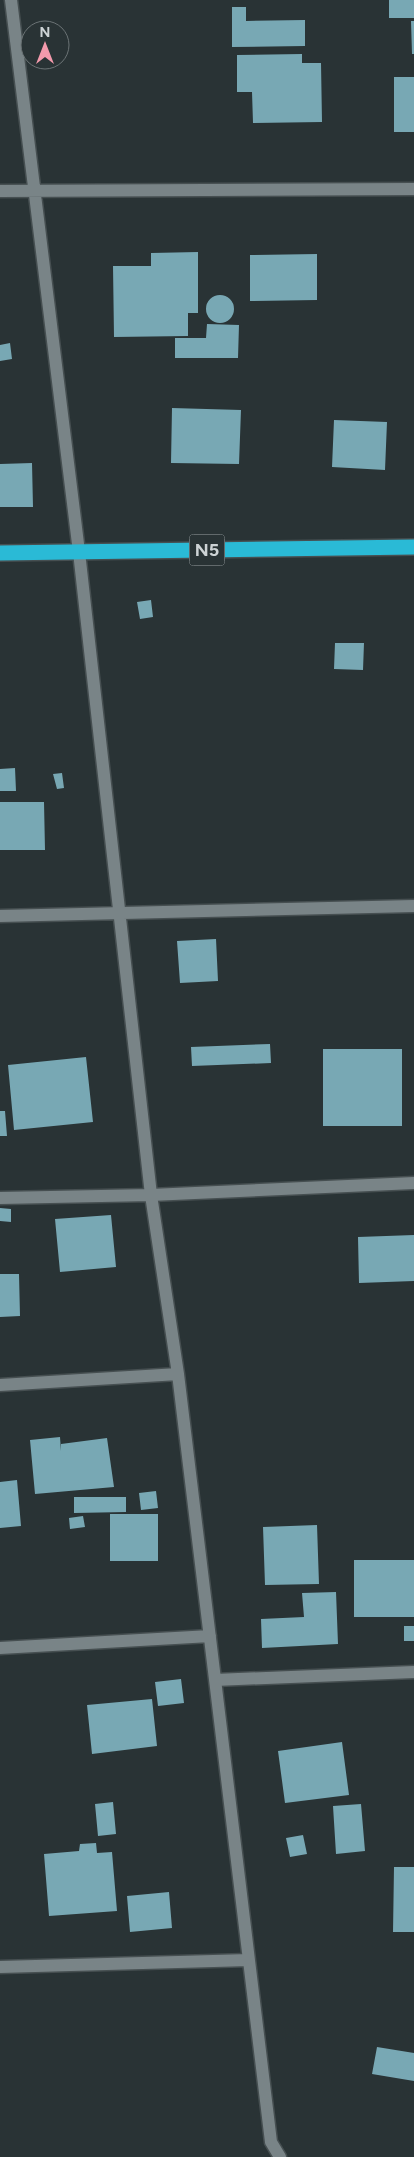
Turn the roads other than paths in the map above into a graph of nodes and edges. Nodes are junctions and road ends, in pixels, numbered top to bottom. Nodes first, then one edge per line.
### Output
1 (11, 0) edge
2 (414, 189) edge
3 (34, 190) junction
4 (0, 191) edge
5 (414, 547) edge
6 (79, 552) junction
7 (0, 553) edge
8 (414, 906) edge
9 (119, 914) junction
10 (0, 916) edge
11 (414, 1184) edge
12 (150, 1195) junction
13 (0, 1198) edge
14 (178, 1374) junction
15 (0, 1385) edge
16 (210, 1636) junction
17 (0, 1648) edge
18 (414, 1672) edge
19 (215, 1680) junction
20 (249, 1960) junction
21 (0, 1967) edge
22 (280, 2157) edge

1 - 3 street
2 - 3 street
3 - 4 street
3 - 6 street
5 - 6 highway, N5
6 - 7 highway, N5
6 - 9 street
8 - 9 street
9 - 10 street
9 - 12 street
11 - 12 street
12 - 13 street
12 - 14 street
14 - 15 street
14 - 16 street
16 - 17 street
16 - 19 street
18 - 19 street
19 - 20 street
20 - 21 street
20 - 22 street

